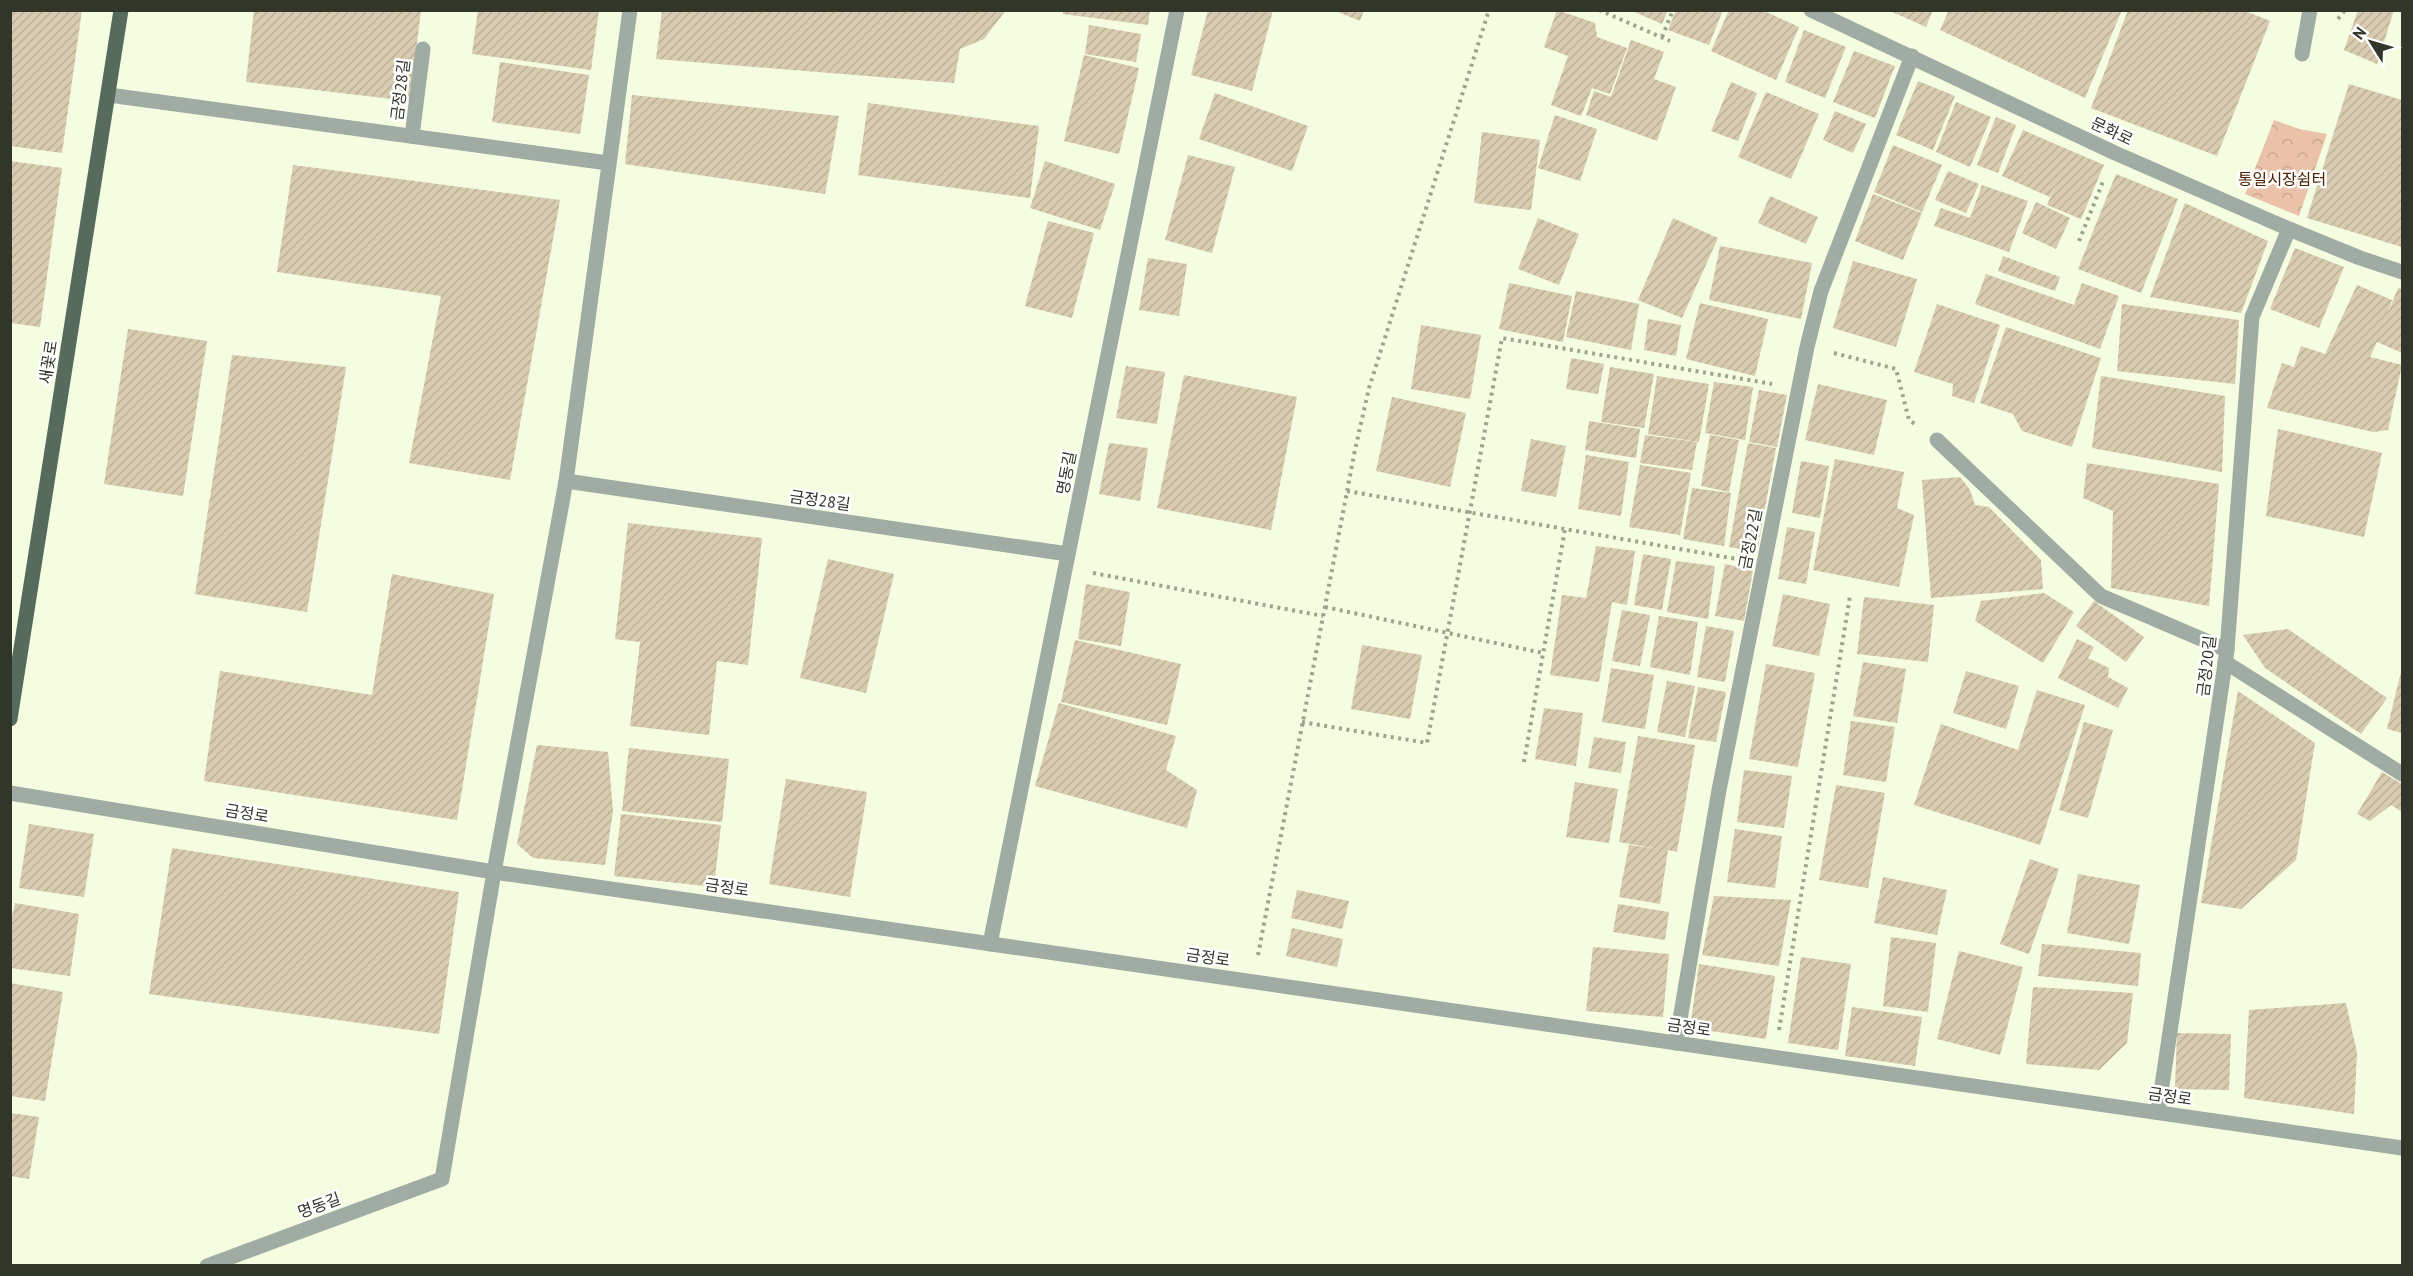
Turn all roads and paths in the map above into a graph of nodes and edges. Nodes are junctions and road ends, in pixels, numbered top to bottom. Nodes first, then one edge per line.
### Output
1 (121, 10) edge
2 (630, 10) edge
3 (1177, 10) edge
4 (1490, 10) edge
5 (1599, 10) edge
6 (1673, 10) edge
7 (1811, 10) edge
8 (2310, 10) edge
9 (1662, 37) junction
10 (1670, 41) dead end
11 (423, 49) dead end
12 (2302, 54) dead end
13 (1912, 56) junction
14 (108, 95) junction
15 (412, 136) junction
16 (2115, 153) junction
17 (608, 163) junction
18 (2289, 229) junction
19 (2079, 241) dead end
20 (2403, 272) edge
21 (1807, 347) junction
22 (1798, 389) junction
23 (1937, 440) joint
24 (566, 481) junction
25 (1347, 491) junction
26 (1470, 512) junction
27 (1566, 529) junction
28 (1067, 561) junction
29 (1764, 564) junction
30 (1850, 596) dead end
31 (1325, 607) junction
32 (1323, 616) junction
33 (1448, 632) junction
34 (1544, 652) junction
35 (2226, 656) junction
36 (10, 719) edge
37 (1302, 722) junction
38 (1524, 762) dead end
39 (2403, 774) edge
40 (10, 792) edge
41 (494, 872) junction
42 (990, 944) junction
43 (1253, 981) junction
44 (1676, 1043) junction
45 (1774, 1057) junction
46 (2158, 1112) junction
47 (2403, 1148) edge
48 (207, 1266) edge

1 - 14 main road, 새꽃로
2 - 17 street
3 - 28 street, 명동길
4 - 25 path
5 - 9 path
6 - 9 path
7 - 13 street, 문화로
8 - 12 street
9 - 10 path
11 - 15 street, 금정28길
13 - 16 street, 문화로
13 - 21 street, 금정22길
14 - 15 street
14 - 36 main road, 새꽃로
15 - 17 street
16 - 18 street, 문화로
16 - 19 path
17 - 24 street
18 - 20 street, 문화로
18 - 35 street, 금정20길
21 - 22 street, 금정22길
21 - 23 path
22 - 26 path
22 - 29 street, 금정22길
23 - 35 street
24 - 28 street, 금정28길
24 - 41 street
25 - 26 path
25 - 31 path
26 - 27 path
26 - 33 path
27 - 29 path
27 - 34 path
28 - 32 path
28 - 42 street, 명동길
29 - 44 street, 금정22길
30 - 45 path
31 - 32 path
31 - 33 path
32 - 37 path
33 - 34 path
33 - 37 path
34 - 38 path
35 - 39 street
35 - 46 street, 금정20길
37 - 43 path
40 - 41 street, 금정로
41 - 42 street, 금정로
41 - 48 street, 명동길
42 - 43 street, 금정로
43 - 44 street, 금정로
44 - 45 street, 금정로
45 - 46 street, 금정로
46 - 47 street, 금정로

